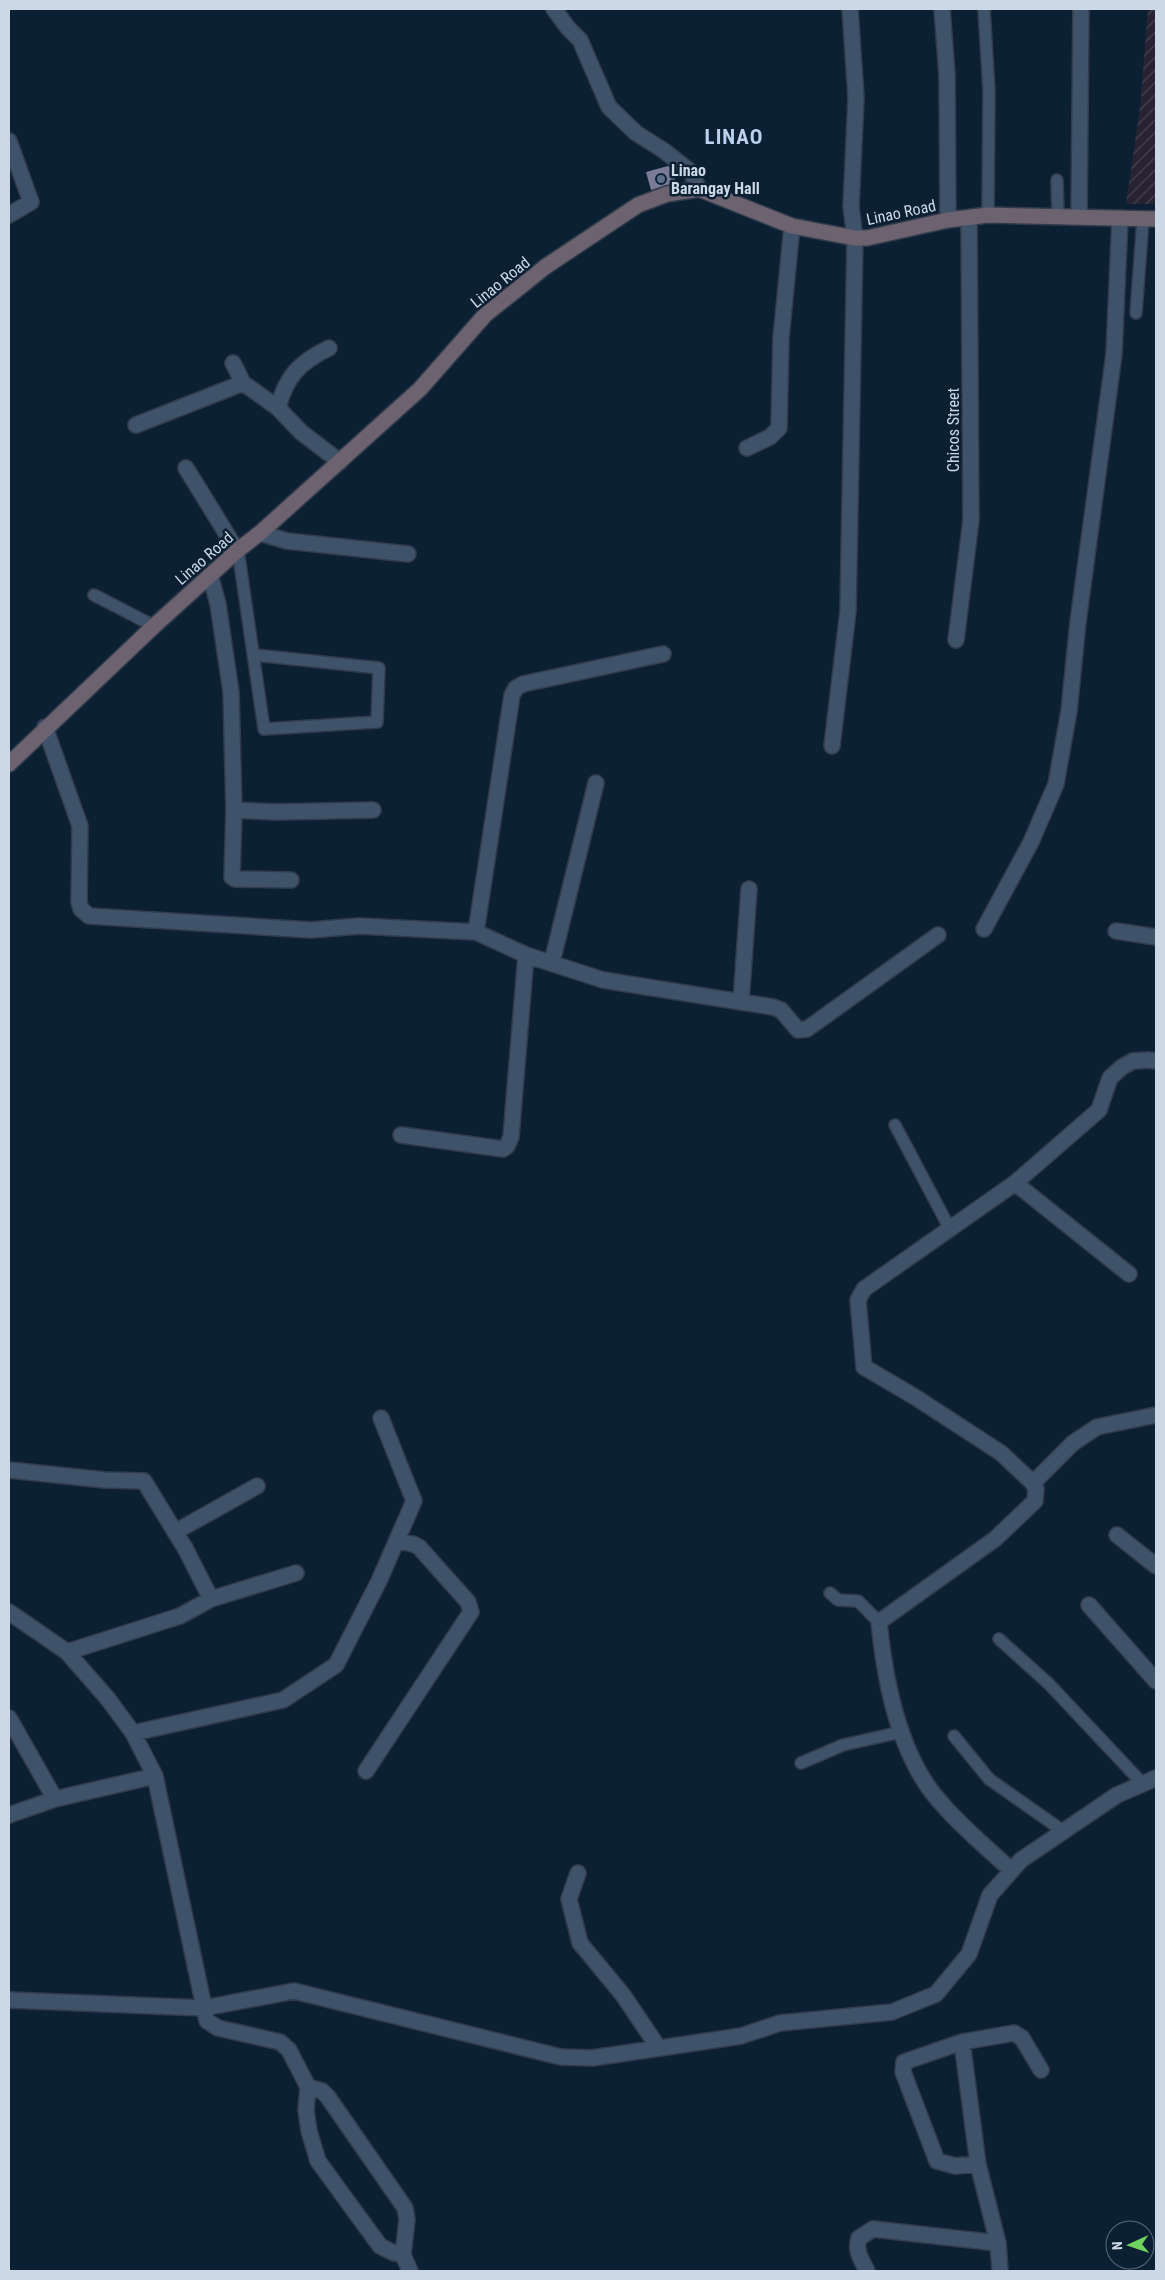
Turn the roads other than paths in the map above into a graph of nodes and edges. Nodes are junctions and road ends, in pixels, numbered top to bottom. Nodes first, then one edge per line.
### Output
1 (554, 9) edge
2 (850, 9) edge
3 (942, 9) edge
4 (984, 9) edge
5 (1081, 9) edge
6 (10, 149) edge
7 (1057, 180) dead end
8 (699, 188) junction
9 (9, 215) edge
10 (988, 215) junction
11 (1058, 215) junction
12 (1079, 216) junction
13 (969, 218) junction
14 (1120, 218) junction
15 (1150, 218) edge
16 (948, 220) junction
17 (792, 226) junction
18 (855, 238) junction
19 (1136, 313) dead end
20 (329, 348) dead end
21 (233, 363) dead end
22 (243, 384) junction
23 (278, 408) junction
24 (136, 426) dead end
25 (747, 448) dead end
26 (340, 462) junction
27 (186, 468) dead end
28 (260, 533) junction
29 (238, 550) junction
30 (408, 554) dead end
31 (210, 575) junction
32 (94, 595) dead end
33 (154, 626) junction
34 (956, 640) dead end
35 (255, 654) junction
36 (663, 654) dead end
37 (45, 727) junction
38 (832, 746) dead end
39 (9, 764) edge
40 (596, 783) dead end
41 (234, 810) junction
42 (373, 810) dead end
43 (291, 880) dead end
44 (748, 889) dead end
45 (984, 929) dead end
46 (1116, 931) dead end
47 (476, 932) junction
48 (938, 935) dead end
49 (1156, 937) edge
50 (526, 955) junction
51 (552, 962) junction
52 (740, 1002) junction
53 (1156, 1061) edge
54 (895, 1124) dead end
55 (401, 1135) dead end
56 (1015, 1183) junction
57 (950, 1229) junction
58 (1130, 1274) dead end
59 (1156, 1415) edge
60 (382, 1418) dead end
61 (9, 1470) edge
62 (1033, 1482) junction
63 (258, 1486) dead end
64 (175, 1532) junction
65 (1117, 1535) dead end
66 (397, 1541) junction
67 (1156, 1566) edge
68 (296, 1573) dead end
69 (830, 1593) dead end
70 (212, 1599) junction
71 (1089, 1605) dead end
72 (9, 1612) edge
73 (879, 1622) junction
74 (999, 1639) dead end
75 (67, 1652) junction
76 (1156, 1681) edge
77 (9, 1718) edge
78 (901, 1732) junction
79 (133, 1734) junction
80 (954, 1736) dead end
81 (800, 1763) dead end
82 (366, 1772) dead end
83 (155, 1776) junction
84 (1150, 1781) edge
85 (55, 1799) junction
86 (9, 1815) edge
87 (1063, 1831) junction
88 (1011, 1870) junction
89 (578, 1873) dead end
90 (9, 2000) edge
91 (204, 2008) junction
92 (962, 2042) junction
93 (658, 2047) junction
94 (1040, 2070) dead end
95 (308, 2086) junction
96 (978, 2164) junction
97 (998, 2243) junction
98 (403, 2255) junction
99 (410, 2271) edge
100 (867, 2271) edge
101 (1000, 2271) edge

1 - 8 street
2 - 18 street
3 - 16 street
4 - 10 lane
5 - 12 street
6 - 9 street
7 - 11 lane
8 - 17 street, Linao Road
8 - 26 street, Linao Road
10 - 11 street, Linao Road
10 - 13 street, Linao Road
11 - 12 street, Linao Road
12 - 14 street, Linao Road
13 - 16 street, Linao Road
13 - 34 street, Chicos Street
14 - 15 street, Linao Road
14 - 45 street
15 - 19 lane
16 - 18 street, Linao Road
17 - 18 street, Linao Road
17 - 25 street
18 - 38 street
20 - 23 street
21 - 22 street
22 - 23 street
22 - 24 street
23 - 26 street
26 - 28 street, Linao Road
27 - 29 street
28 - 29 street, Linao Road
28 - 30 street
29 - 31 street, Linao Road
29 - 35 lane
31 - 33 street, Linao Road
31 - 41 street
32 - 33 lane
33 - 37 street, Linao Road
35 - 35 lane
36 - 47 street
37 - 39 street, Linao Road
37 - 47 street
40 - 51 street
41 - 42 street
41 - 43 street
44 - 52 street
46 - 49 street
47 - 50 street
48 - 52 street
50 - 51 street
50 - 55 street
51 - 52 street
53 - 56 street
54 - 57 lane
56 - 57 street
56 - 58 street
57 - 62 street
59 - 62 street
60 - 66 street
61 - 64 street
62 - 73 street
63 - 64 street
64 - 70 street
65 - 67 street
66 - 79 street
66 - 82 street
68 - 70 street
69 - 73 lane
70 - 75 street
71 - 76 street
72 - 75 street
73 - 78 street
74 - 84 lane
75 - 79 street
77 - 85 street
78 - 81 lane
78 - 88 street
79 - 83 street
80 - 87 lane
83 - 85 street
83 - 91 street
84 - 87 street
85 - 86 street
87 - 88 street
88 - 93 street
89 - 93 street
90 - 91 street
91 - 93 street
91 - 95 street
92 - 94 street
92 - 96 street
92 - 96 street
95 - 98 street
95 - 98 street
96 - 97 street
97 - 100 street
97 - 101 street
98 - 99 street

